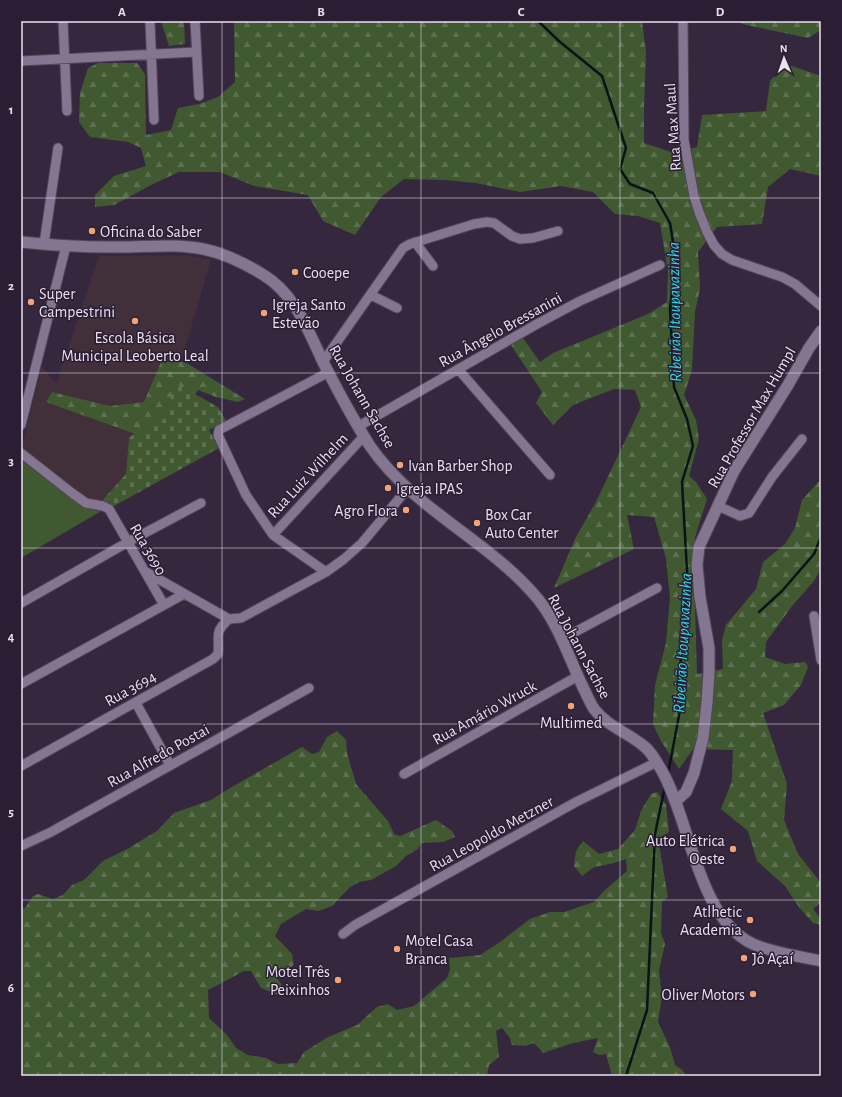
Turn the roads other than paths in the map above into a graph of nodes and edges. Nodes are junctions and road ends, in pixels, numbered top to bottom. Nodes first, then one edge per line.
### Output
1 (63, 21) edge
2 (150, 21) edge
3 (195, 21) edge
4 (683, 21) edge
5 (196, 52) junction
6 (151, 54) junction
7 (65, 59) junction
8 (21, 61) edge
9 (199, 96) dead end
10 (67, 111) dead end
11 (154, 120) dead end
12 (58, 148) dead end
13 (558, 231) dead end
14 (21, 242) edge
15 (415, 242) junction
16 (44, 244) junction
17 (66, 246) junction
18 (660, 265) dead end
19 (433, 266) dead end
20 (371, 295) junction
21 (821, 306) edge
22 (397, 308) dead end
23 (821, 330) edge
24 (323, 362) junction
25 (458, 369) junction
26 (329, 372) junction
27 (21, 425) edge
28 (361, 431) junction
29 (802, 440) dead end
30 (21, 453) edge
31 (550, 475) dead end
32 (408, 488) junction
33 (201, 503) dead end
34 (718, 506) junction
35 (273, 535) junction
36 (128, 542) junction
37 (144, 571) junction
38 (326, 572) junction
39 (657, 588) dead end
40 (184, 594) junction
41 (21, 603) edge
42 (164, 605) junction
43 (814, 616) dead end
44 (228, 619) junction
45 (562, 639) junction
46 (821, 660) edge
47 (578, 676) junction
48 (21, 684) edge
49 (309, 688) dead end
50 (136, 702) junction
51 (657, 762) junction
52 (170, 765) junction
53 (21, 766) edge
54 (404, 774) dead end
55 (676, 801) junction
56 (21, 846) edge
57 (343, 934) dead end
58 (821, 961) edge

1 - 7 street
2 - 6 street
3 - 5 street
4 - 21 street, Rua Max Maul
5 - 6 street
5 - 9 street
6 - 7 street
6 - 11 street
7 - 8 street
7 - 10 street
12 - 16 street
13 - 15 street
14 - 16 street, Rua Johann Sachse
15 - 19 street
15 - 20 street
16 - 17 street, Rua Johann Sachse
17 - 24 street, Rua Johann Sachse
17 - 27 street
18 - 25 street, Rua Ângelo Bressanini
20 - 22 street
20 - 24 street
23 - 34 street, Rua Professor Max Humpl
24 - 26 street, Rua Johann Sachse
25 - 28 street, Rua Ângelo Bressanini
25 - 31 street
26 - 28 street, Rua Johann Sachse
26 - 35 street
28 - 32 street, Rua Johann Sachse
28 - 35 street, Rua Luiz Wilhelm
29 - 34 street
30 - 36 street, Rua 3690
32 - 38 street
32 - 45 street, Rua Johann Sachse
33 - 36 street
34 - 55 street, Rua Professor Max Humpl
35 - 38 street
36 - 37 street, Rua 3690
36 - 41 street
37 - 40 street
37 - 42 street, Rua 3690
38 - 44 street
39 - 45 street
40 - 42 street
40 - 44 street
42 - 48 street
43 - 46 street
44 - 50 street, Rua 3694
45 - 47 street, Rua Johann Sachse
47 - 51 street, Rua Johann Sachse
47 - 54 street, Rua Amário Wruck
49 - 52 street, Rua Alfredo Postai
50 - 52 street
50 - 53 street, Rua 3694
51 - 55 street, Rua Johann Sachse
51 - 57 street, Rua Leopoldo Metzner
52 - 56 street, Rua Alfredo Postai
55 - 58 street

